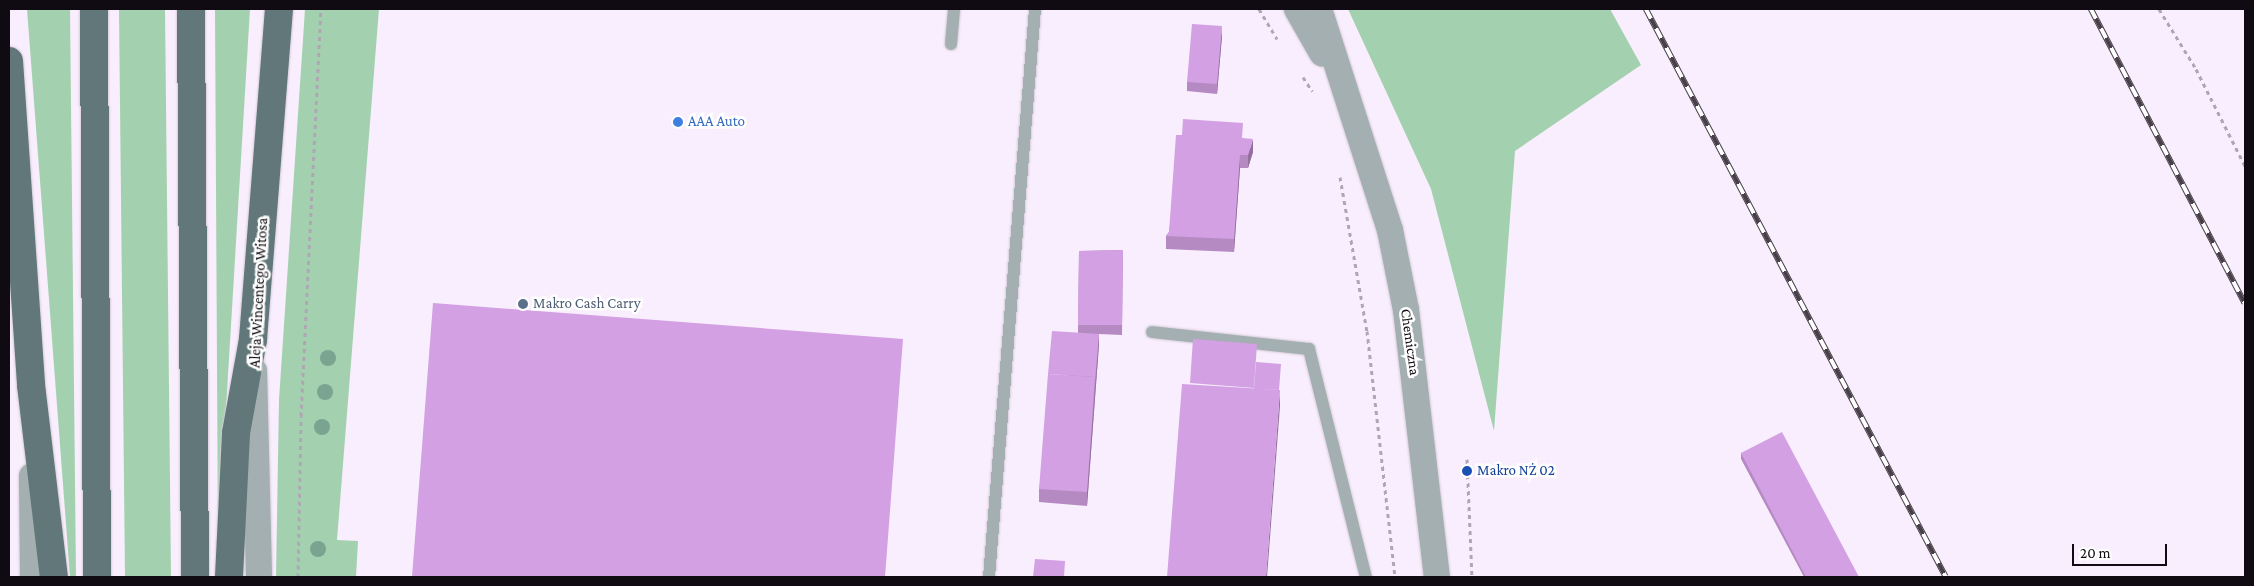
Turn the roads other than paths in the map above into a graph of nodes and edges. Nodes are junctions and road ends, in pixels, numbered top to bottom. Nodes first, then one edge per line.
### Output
1 (94, 9) edge
2 (191, 9) edge
3 (279, 9) edge
4 (954, 9) edge
5 (1035, 9) edge
6 (1298, 9) edge
7 (1320, 9) edge
8 (951, 44) dead end
9 (9, 61) edge
10 (1355, 113) junction
11 (1152, 332) dead end
12 (253, 339) junction
13 (31, 385) junction
14 (33, 577) edge
15 (54, 577) edge
16 (97, 577) edge
17 (195, 577) edge
18 (229, 577) edge
19 (259, 577) edge
20 (989, 577) edge
21 (1366, 577) edge
22 (1437, 577) edge

1 - 16 main road
2 - 17 main road
3 - 12 main road, Aleja Wincentego Witosa
4 - 8 lane
5 - 20 lane
6 - 10 street, Chemiczna
7 - 10 street, Chemiczna
9 - 13 main road
10 - 22 street, Chemiczna
11 - 21 lane
12 - 18 main road
12 - 19 street, Aleja Wincentego Witosa
13 - 14 street
13 - 15 main road

